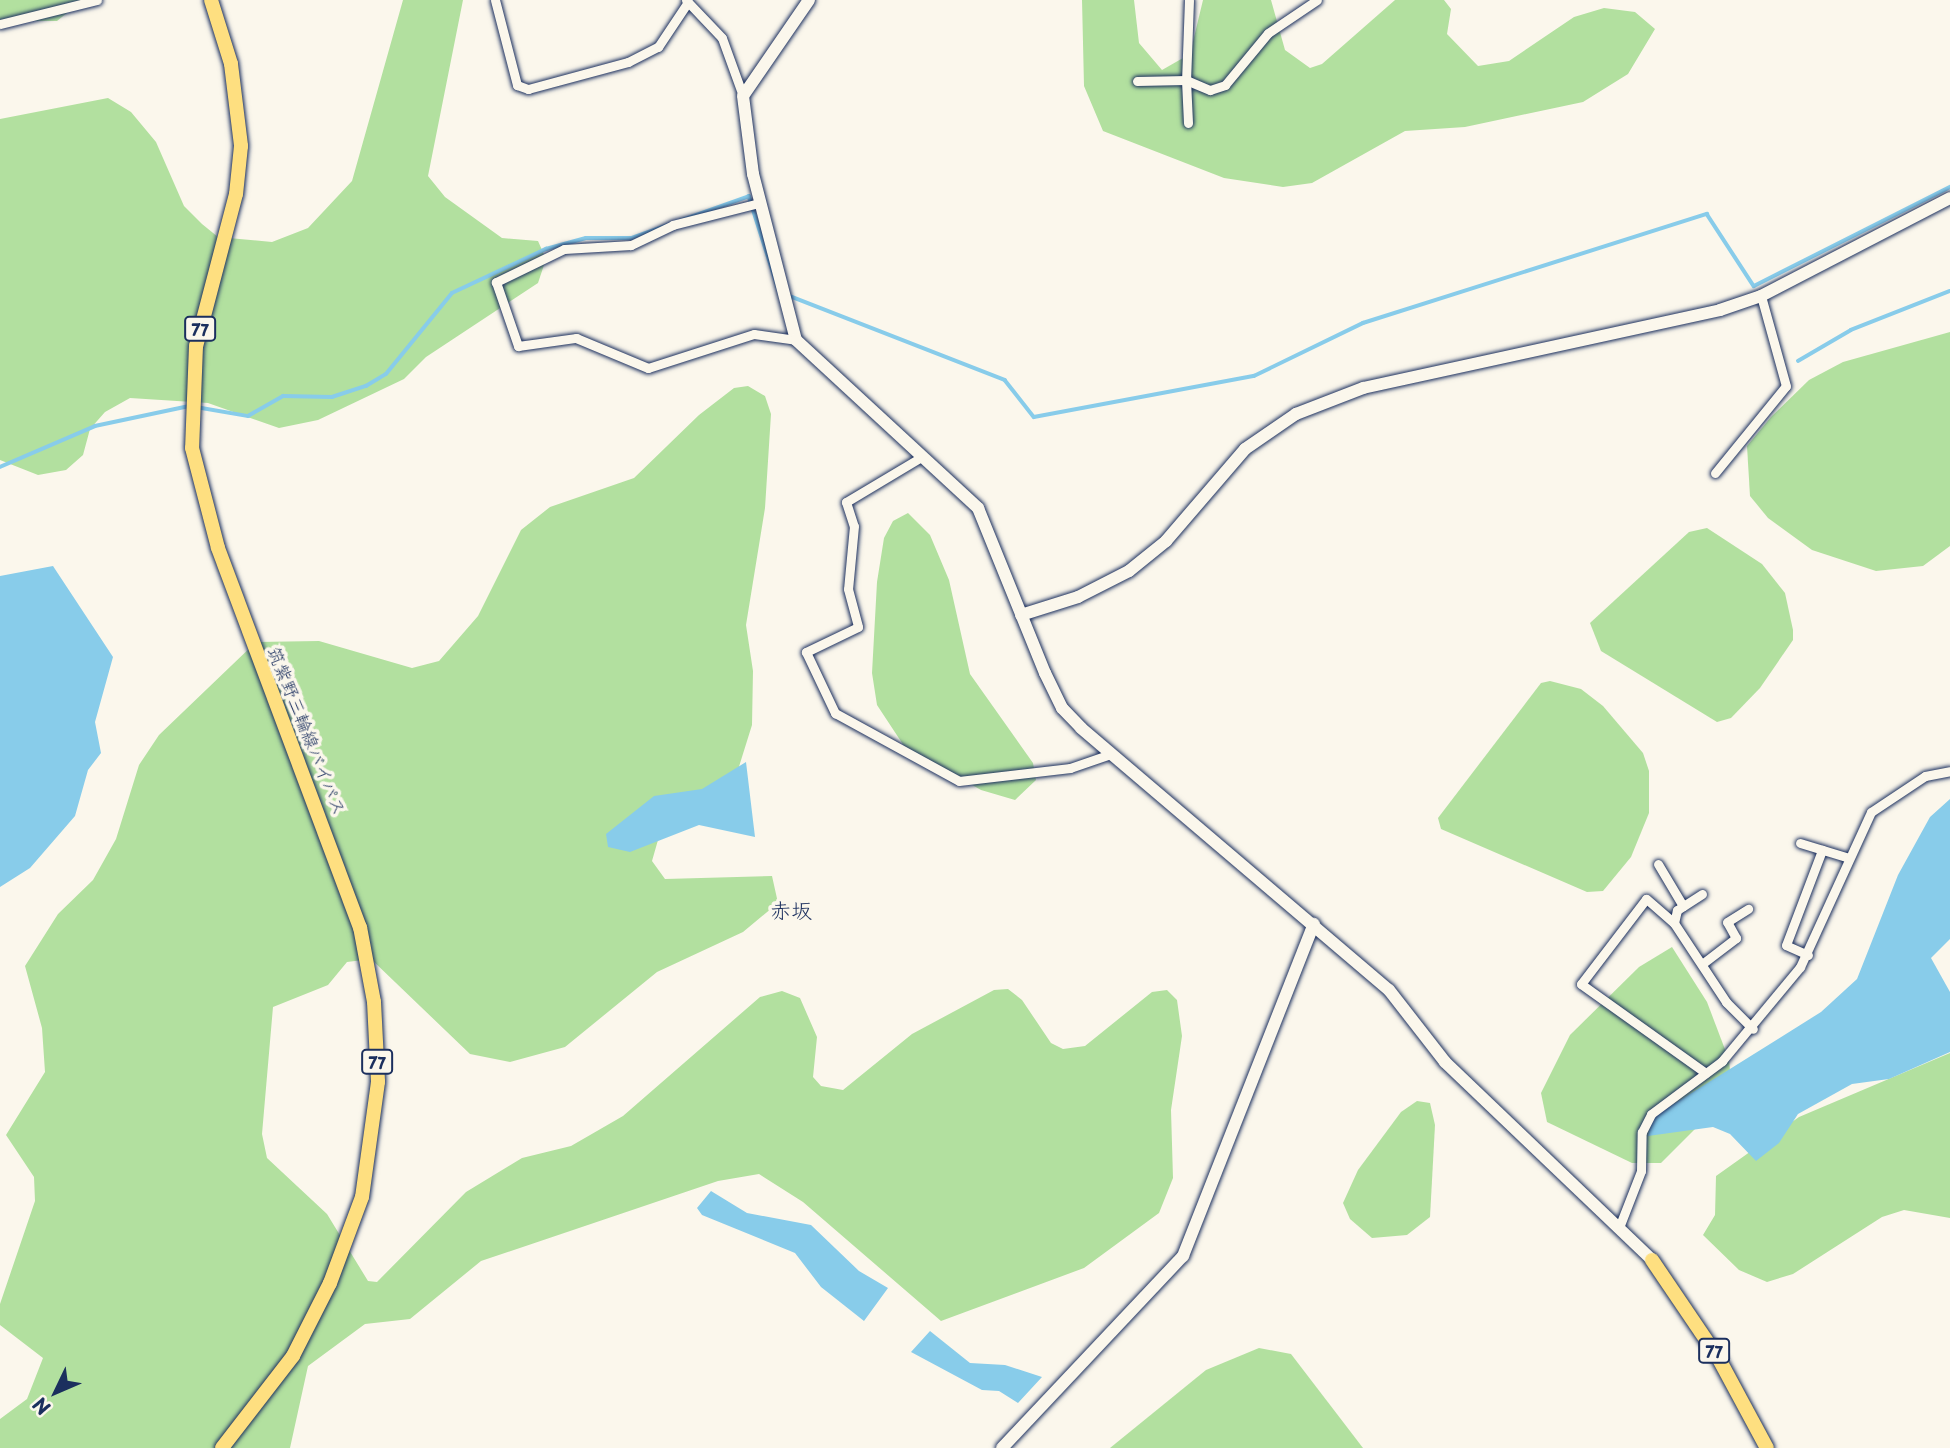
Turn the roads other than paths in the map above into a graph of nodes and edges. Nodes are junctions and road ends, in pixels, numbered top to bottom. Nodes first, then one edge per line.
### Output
1 (97, 0) edge
2 (211, 0) edge
3 (495, 0) edge
4 (809, 0) edge
5 (1189, 0) edge
6 (1318, 0) edge
7 (687, 1) edge
8 (0, 24) edge
9 (1186, 80) junction
10 (1137, 81) dead end
11 (743, 96) junction
12 (1188, 123) dead end
13 (1950, 198) edge
14 (760, 203) junction
15 (1761, 296) junction
16 (796, 340) junction
17 (918, 458) junction
18 (1715, 473) dead end
19 (1021, 615) junction
20 (1111, 754) junction
21 (1950, 771) edge
22 (1800, 843) dead end
23 (1822, 850) junction
24 (1846, 857) junction
25 (1658, 864) dead end
26 (1702, 894) dead end
27 (1683, 906) junction
28 (1748, 909) dead end
29 (1674, 923) junction
30 (1314, 924) junction
31 (1808, 955) junction
32 (1702, 964) junction
33 (1753, 1029) junction
34 (1706, 1073) junction
35 (1620, 1225) junction
36 (1652, 1260) joint
37 (222, 1448) edge
38 (1002, 1448) edge
39 (1767, 1448) edge

1 - 8 street
2 - 37 main road, 筑紫野三輪線バイパス / 77
3 - 7 street
4 - 11 street
5 - 9 street
6 - 9 street
7 - 11 street
9 - 10 street
9 - 12 street
11 - 14 street
13 - 15 street
14 - 16 street
14 - 16 street
15 - 18 street
15 - 19 street
16 - 17 street
17 - 19 street
17 - 20 street
19 - 20 street
20 - 30 street
21 - 24 street
22 - 23 street
23 - 24 street
23 - 31 street
24 - 31 street
25 - 27 street
26 - 27 street
27 - 29 street
28 - 32 street
29 - 32 street
29 - 34 street
30 - 35 street
30 - 38 street
31 - 33 street
32 - 33 street
33 - 34 street
34 - 35 street
35 - 36 street
36 - 39 main road, 77

